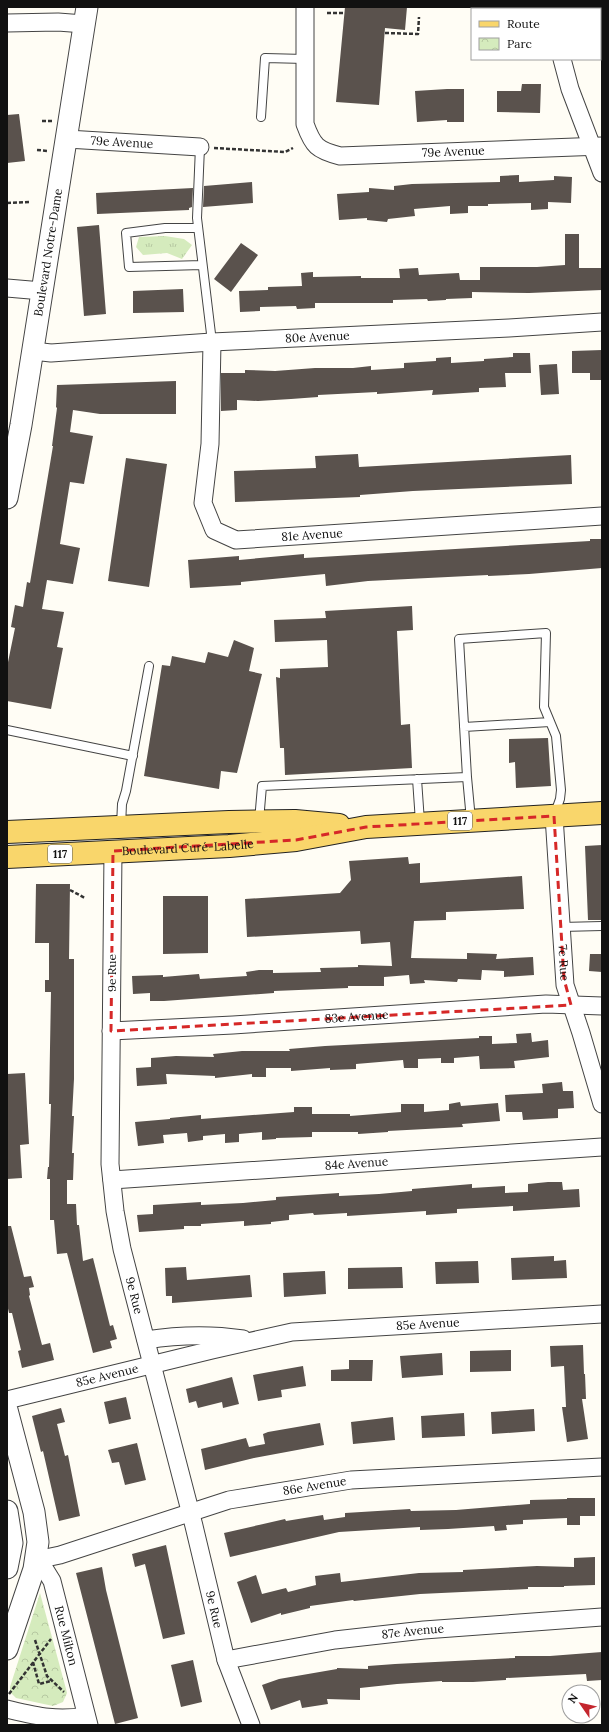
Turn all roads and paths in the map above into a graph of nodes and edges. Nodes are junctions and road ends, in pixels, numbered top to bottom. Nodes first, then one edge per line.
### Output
1 (305, 7) edge
2 (327, 13) dead end
3 (344, 13) dead end
4 (86, 16) edge
5 (419, 17) dead end
6 (7, 23) edge
7 (385, 33) dead end
8 (305, 58) junction
9 (562, 60) edge
10 (261, 118) dead end
11 (42, 121) dead end
12 (54, 122) dead end
13 (67, 139) junction
14 (597, 146) edge
15 (200, 147) junction
16 (293, 148) dead end
17 (37, 150) dead end
18 (50, 152) dead end
19 (602, 173) edge
20 (29, 202) dead end
21 (7, 203) edge
22 (198, 228) junction
23 (202, 265) junction
24 (7, 288) edge
25 (42, 291) junction
26 (602, 322) edge
27 (212, 342) junction
28 (33, 351) junction
29 (7, 498) edge
30 (602, 516) edge
31 (149, 666) dead end
32 (550, 722) junction
33 (464, 727) junction
34 (7, 730) edge
35 (133, 756) junction
36 (467, 777) junction
37 (417, 779) junction
38 (602, 813) edge
39 (554, 816) junction
40 (471, 821) junction
41 (259, 822) junction
42 (420, 824) junction
43 (121, 826) junction
44 (366, 827) junction
45 (7, 832) edge
46 (113, 851) junction
47 (7, 857) edge
48 (70, 890) dead end
49 (85, 898) dead end
50 (602, 926) edge
51 (561, 927) junction
52 (571, 1005) junction
53 (602, 1006) edge
54 (111, 1031) junction
55 (602, 1104) edge
56 (602, 1147) edge
57 (112, 1180) junction
58 (602, 1314) edge
59 (146, 1340) junction
60 (255, 1340) junction
61 (152, 1365) junction
62 (7, 1400) edge
63 (7, 1410) edge
64 (602, 1467) edge
65 (7, 1511) edge
66 (190, 1513) junction
67 (36, 1560) junction
68 (7, 1568) edge
69 (602, 1618) edge
70 (54, 1635) dead end
71 (35, 1640) dead end
72 (7, 1649) edge
73 (39, 1654) junction
74 (226, 1660) junction
75 (33, 1662) junction
76 (52, 1681) junction
77 (68, 1695) dead end
78 (8, 1701) edge
79 (87, 1720) edge
80 (251, 1725) edge

1 - 8 street
2 - 3 path
4 - 6 street
4 - 13 street, Boulevard Notre-Dame
5 - 7 path
8 - 10 lane
8 - 14 street, 79e Avenue
9 - 14 street
11 - 12 path
13 - 15 street, 79e Avenue
13 - 25 street, Boulevard Notre-Dame
14 - 19 street
15 - 16 path
15 - 22 lane
17 - 18 path
20 - 21 path
22 - 23 lane
22 - 23 lane
23 - 27 lane
24 - 25 street
25 - 28 street, Boulevard Notre-Dame
26 - 27 street, 80e Avenue
27 - 28 street, 80e Avenue
27 - 30 street, 81e Avenue
28 - 29 street, Boulevard Notre-Dame
31 - 35 lane
32 - 33 lane
32 - 33 lane
32 - 39 lane
33 - 36 lane
34 - 35 lane
35 - 43 lane
36 - 37 lane
36 - 40 lane
37 - 41 lane
37 - 42 lane
38 - 39 main road, Boulevard Curé-Labelle / 117
39 - 40 main road, Boulevard Curé-Labelle / 117
39 - 51 street, 7e Rue
40 - 42 main road, Boulevard Curé-Labelle / 117
41 - 43 main road, Boulevard Curé-Labelle / 117
41 - 44 main road, Boulevard Curé-Labelle / 117
42 - 44 main road, Boulevard Curé-Labelle / 117
43 - 45 main road, Boulevard Curé-Labelle / 117
44 - 46 main road, Boulevard Curé-Labelle / 117
46 - 47 main road, Boulevard Curé-Labelle / 117
46 - 54 street, 9e Rue
48 - 49 path
50 - 51 lane
51 - 52 street, 7e Rue
52 - 53 street, 83e Avenue
52 - 54 street, 83e Avenue
52 - 55 street, 7e Rue
54 - 57 street, 9e Rue
56 - 57 street, 84e Avenue
57 - 59 street, 9e Rue
58 - 60 street, 85e Avenue
59 - 60 street, 85e Avenue
59 - 61 street, 9e Rue
60 - 61 street, 85e Avenue
61 - 62 street, 85e Avenue
61 - 66 street, 9e Rue
63 - 67 street
64 - 66 street, 86e Avenue
65 - 68 street
66 - 67 street, 86e Avenue
66 - 74 street, 9e Rue
67 - 72 street
67 - 79 street, Rue Milton
69 - 74 street, 87e Avenue
70 - 73 path
71 - 73 path
73 - 75 path
73 - 76 path
74 - 80 street, 9e Rue
75 - 76 path
75 - 78 path
76 - 77 path
78 - 79 street, Rue Milton

